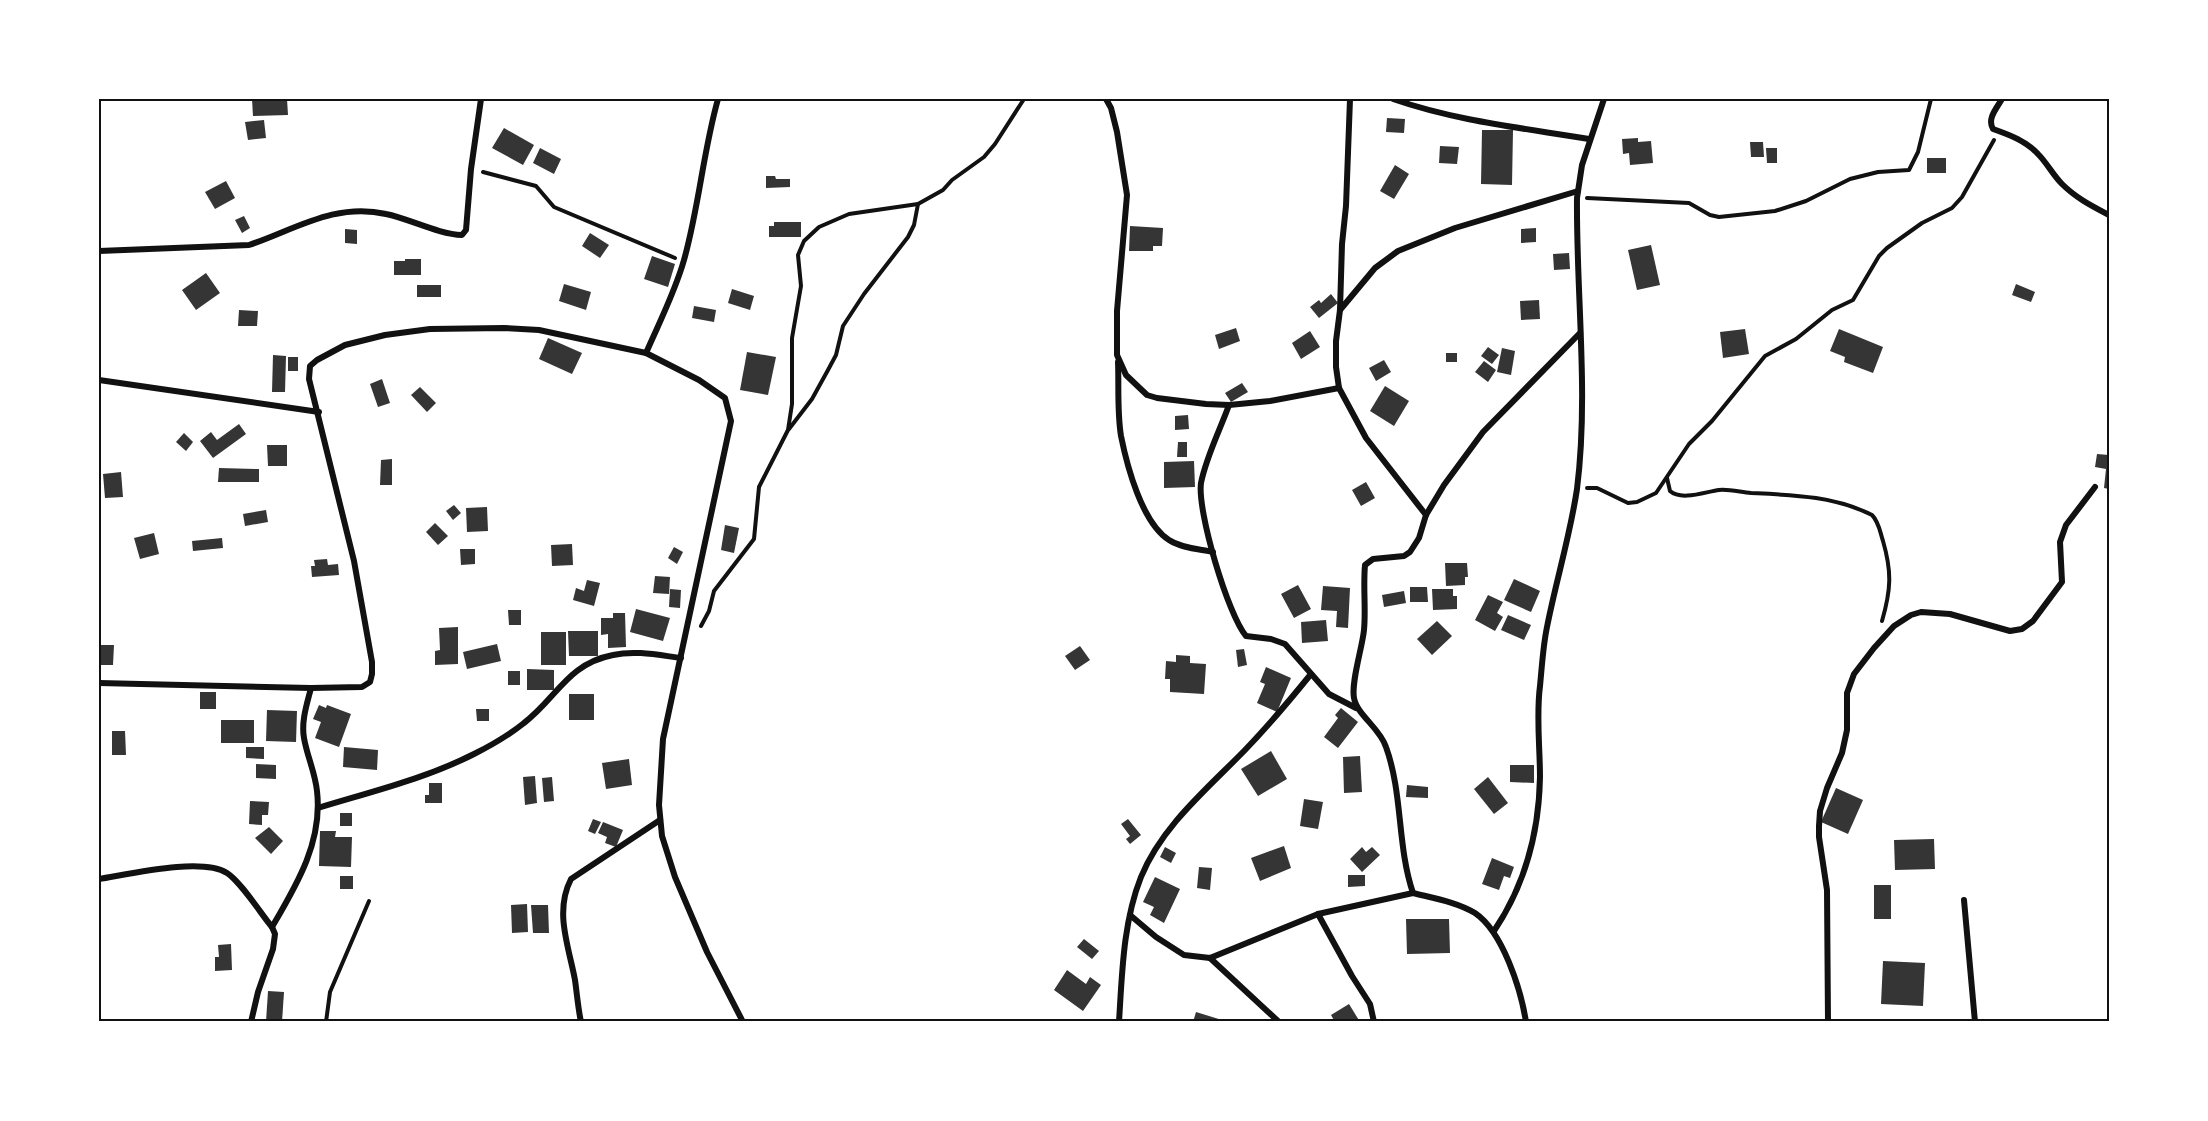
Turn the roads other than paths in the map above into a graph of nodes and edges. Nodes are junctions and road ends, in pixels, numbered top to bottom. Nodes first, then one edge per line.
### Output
1 (481, 99) edge
2 (718, 99) edge
3 (1106, 99) edge
4 (1350, 99) edge
5 (1393, 99) edge
6 (1604, 99) edge
7 (2002, 99) edge
8 (1589, 139) junction
9 (1578, 194) junction
10 (2109, 215) edge
11 (99, 251) edge
12 (1340, 310) junction
13 (1580, 333) junction
14 (646, 353) junction
15 (1117, 355) junction
16 (99, 380) edge
17 (1339, 388) junction
18 (1229, 405) junction
19 (319, 412) junction
20 (2095, 487) dead end
21 (1426, 515) junction
22 (1213, 552) junction
23 (681, 658) junction
24 (1311, 674) junction
25 (99, 683) edge
26 (311, 688) junction
27 (1356, 708) junction
28 (318, 808) junction
29 (660, 820) junction
30 (99, 879) edge
31 (1413, 893) junction
32 (1964, 900) dead end
33 (1318, 914) junction
34 (1130, 915) junction
35 (272, 927) junction
36 (1494, 931) junction
37 (1210, 958) junction
38 (250, 1022) edge
39 (580, 1022) edge
40 (743, 1022) edge
41 (1119, 1022) edge
42 (1280, 1022) edge
43 (1374, 1022) edge
44 (1526, 1022) edge
45 (1828, 1022) edge
46 (1975, 1022) edge

1 - 11 street
2 - 14 street
3 - 15 street
4 - 12 street
5 - 8 street
6 - 8 street
7 - 10 street
8 - 9 street
9 - 12 street
9 - 13 street
12 - 17 street
13 - 21 street
13 - 36 street
14 - 19 street
14 - 23 street
15 - 18 street
15 - 22 street
16 - 19 street
17 - 18 street
17 - 21 street
18 - 22 street
19 - 26 street
20 - 45 street
21 - 27 street
22 - 24 street
23 - 28 street
23 - 29 street
24 - 27 street
24 - 34 street
25 - 26 street
26 - 28 street
27 - 31 street
28 - 35 street
29 - 39 street
29 - 40 street
30 - 35 street
31 - 33 street
31 - 36 street
32 - 46 street
33 - 37 street
33 - 43 street
34 - 37 street
34 - 41 street
35 - 38 street
36 - 44 street
37 - 42 street

